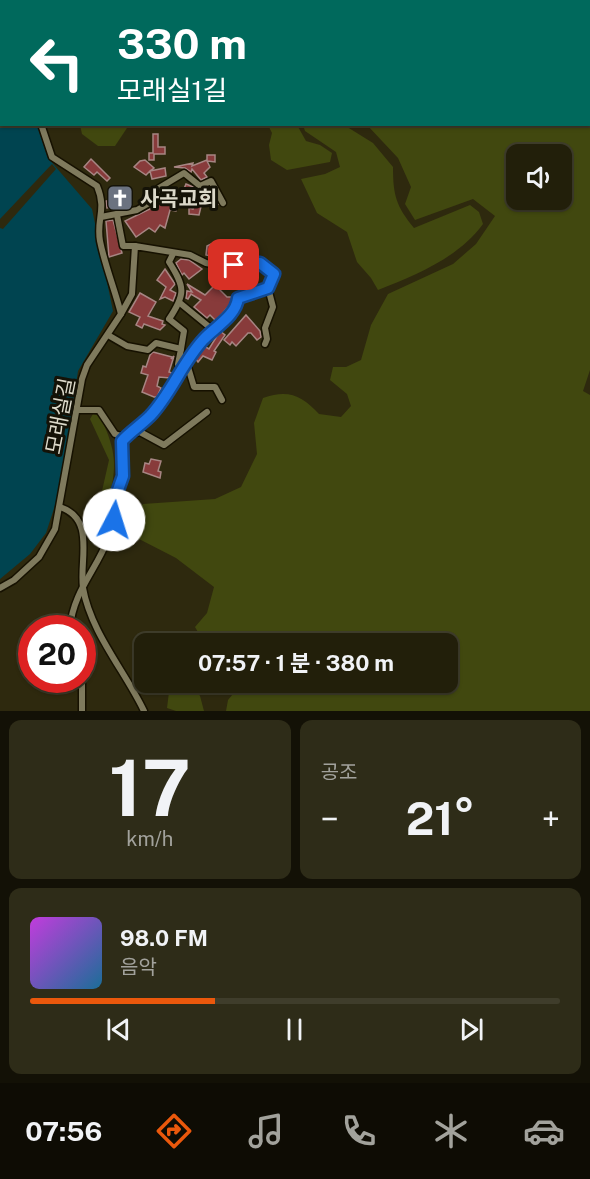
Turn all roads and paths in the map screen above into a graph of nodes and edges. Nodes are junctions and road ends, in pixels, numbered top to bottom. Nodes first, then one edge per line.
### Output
1 (41, 126) edge
2 (223, 203) dead end
3 (117, 215) junction
4 (101, 217) junction
5 (135, 246) junction
6 (173, 254) junction
7 (268, 288) junction
8 (180, 303) junction
9 (120, 314) junction
10 (213, 330) junction
11 (108, 336) junction
12 (265, 344) dead end
13 (181, 349) junction
14 (183, 366) junction
15 (222, 400) dead end
16 (77, 410) junction
17 (207, 412) dead end
18 (129, 433) junction
19 (114, 501) junction
20 (60, 507) junction
21 (83, 532) junction
22 (83, 587) junction
23 (0, 588) edge
24 (73, 615) edge
25 (82, 693) edge
26 (82, 711) edge
27 (144, 711) edge

1 - 4 street
2 - 3 street
3 - 4 street
3 - 5 street
4 - 9 street
5 - 6 street
5 - 9 street, 모래실길
6 - 7 street
6 - 8 street
7 - 10 street
7 - 12 street
8 - 10 street
8 - 13 street
9 - 11 street, 모래실길
10 - 14 street
11 - 13 street
11 - 16 street, 모래실길
13 - 14 street
14 - 15 street
14 - 18 street
16 - 18 street
16 - 20 street, 모래실길
17 - 18 street
18 - 19 street
19 - 21 street
19 - 22 street
20 - 21 street
20 - 23 street, 모래실길
21 - 22 street
22 - 24 street
22 - 27 street
25 - 26 street

